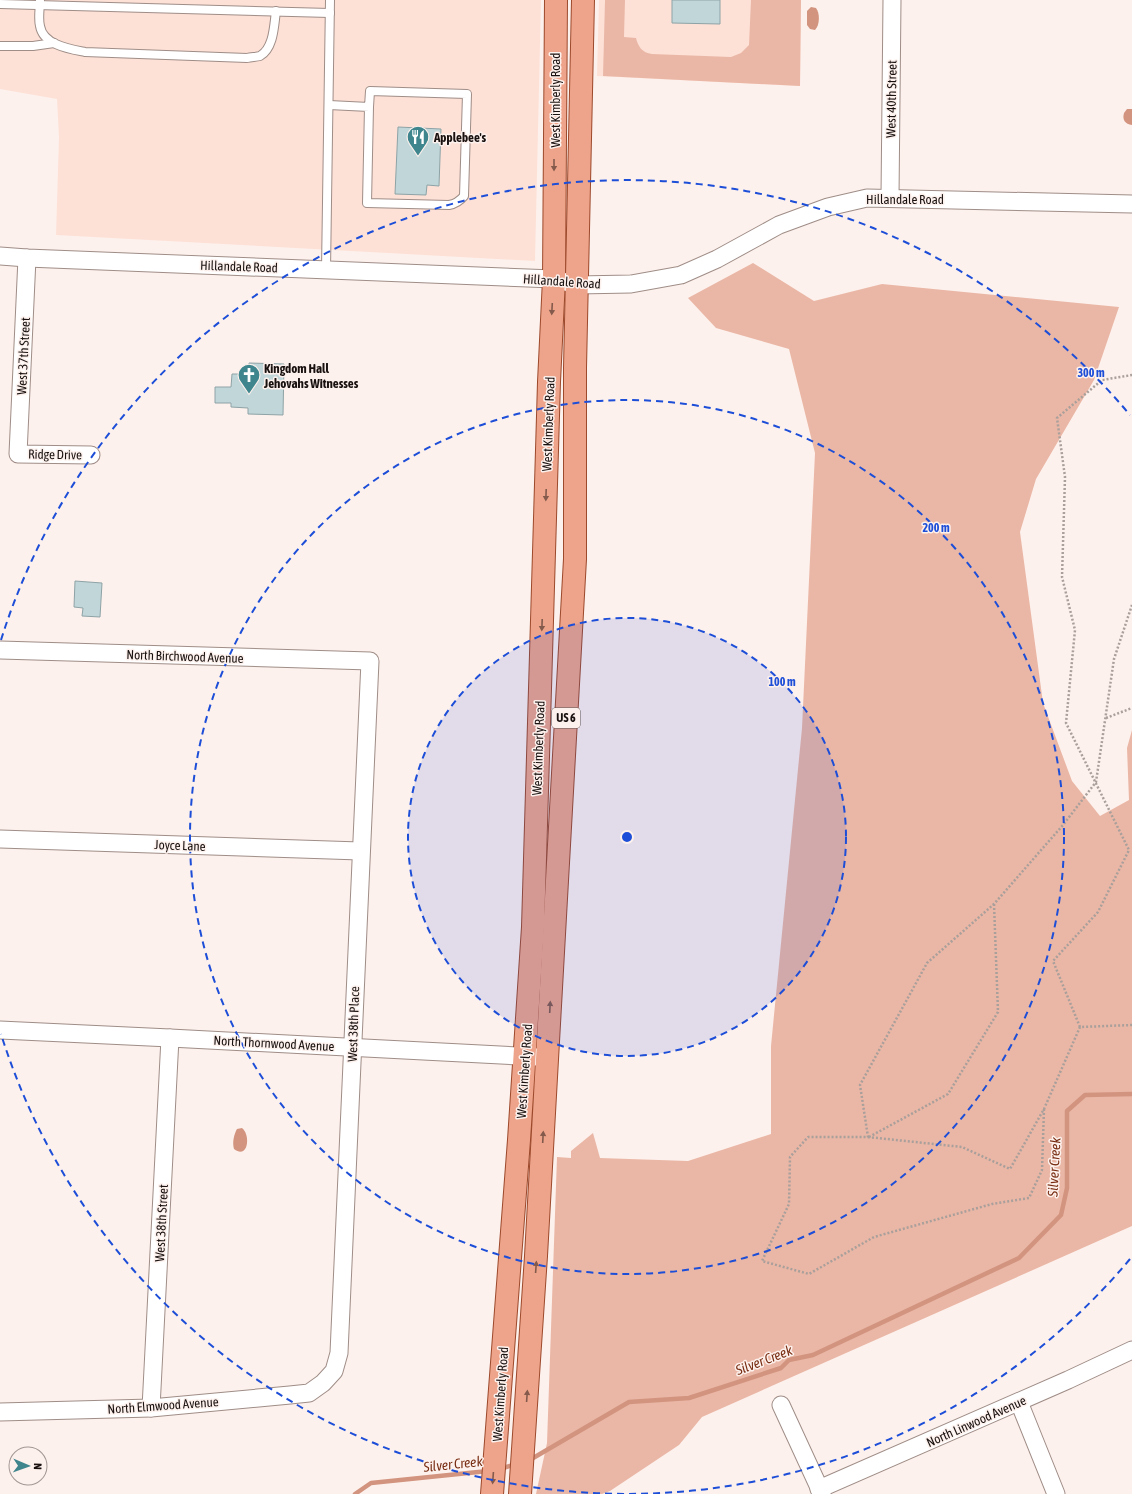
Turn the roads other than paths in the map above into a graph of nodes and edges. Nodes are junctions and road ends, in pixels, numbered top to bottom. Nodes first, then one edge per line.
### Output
1 (330, 0) edge
2 (556, 0) edge
3 (583, 0) edge
4 (892, 0) edge
5 (40, 3) edge
6 (0, 4) edge
7 (276, 11) junction
8 (330, 13) junction
9 (54, 43) junction
10 (0, 46) edge
11 (329, 105) junction
12 (369, 107) junction
13 (890, 197) junction
14 (1132, 204) edge
15 (0, 256) edge
16 (27, 258) junction
17 (326, 270) junction
18 (554, 279) junction
19 (577, 285) junction
20 (18, 454) joint
21 (92, 455) dead end
22 (0, 650) edge
23 (370, 661) joint
24 (0, 840) edge
25 (360, 851) junction
26 (0, 1030) edge
27 (170, 1038) junction
28 (352, 1047) junction
29 (524, 1057) junction
30 (548, 1058) junction
31 (1132, 1350) edge
32 (323, 1383) joint
33 (1019, 1402) junction
34 (781, 1405) dead end
35 (151, 1408) junction
36 (0, 1412) edge
37 (821, 1492) edge
38 (492, 1494) edge
39 (520, 1494) edge
40 (1056, 1494) edge

1 - 8 lane
2 -> 18 main road, West Kimberly Road / US 6
3 - 19 main road, West Kimberly Road / US 6
4 - 13 street, West 40th Street
5 - 6 lane
5 - 7 lane
5 - 9 lane
7 - 8 lane
7 - 9 lane
8 - 11 lane
9 - 10 lane
11 - 12 lane
11 - 17 lane
12 - 12 lane
13 - 14 street, Hillandale Road
13 - 19 street, Hillandale Road
15 - 16 street, Hillandale Road
16 - 17 street, Hillandale Road
16 - 20 street, West 37th Street
17 - 18 street, Hillandale Road
18 - 19 street, Hillandale Road
18 -> 29 main road, West Kimberly Road / US 6
30 -> 19 main road, West Kimberly Road / US 6
20 - 21 street, Ridge Drive
22 - 23 street, North Birchwood Avenue
23 - 25 street, West 38th Place
24 - 25 street, Joyce Lane
25 - 28 street, West 38th Place
26 - 27 street, North Thornwood Avenue
27 - 28 street, North Thornwood Avenue
27 - 35 street, West 38th Street
28 - 29 street, North Thornwood Avenue
28 - 32 street, West 38th Place
29 - 30 street, North Thornwood Avenue
29 -> 38 main road, West Kimberly Road / US 6
39 -> 30 main road, West Kimberly Road / US 6
31 - 33 street, North Linwood Avenue
32 - 35 street, North Elmwood Avenue
33 - 37 street, North Linwood Avenue
33 - 40 street
34 - 37 street
35 - 36 street, North Elmwood Avenue

